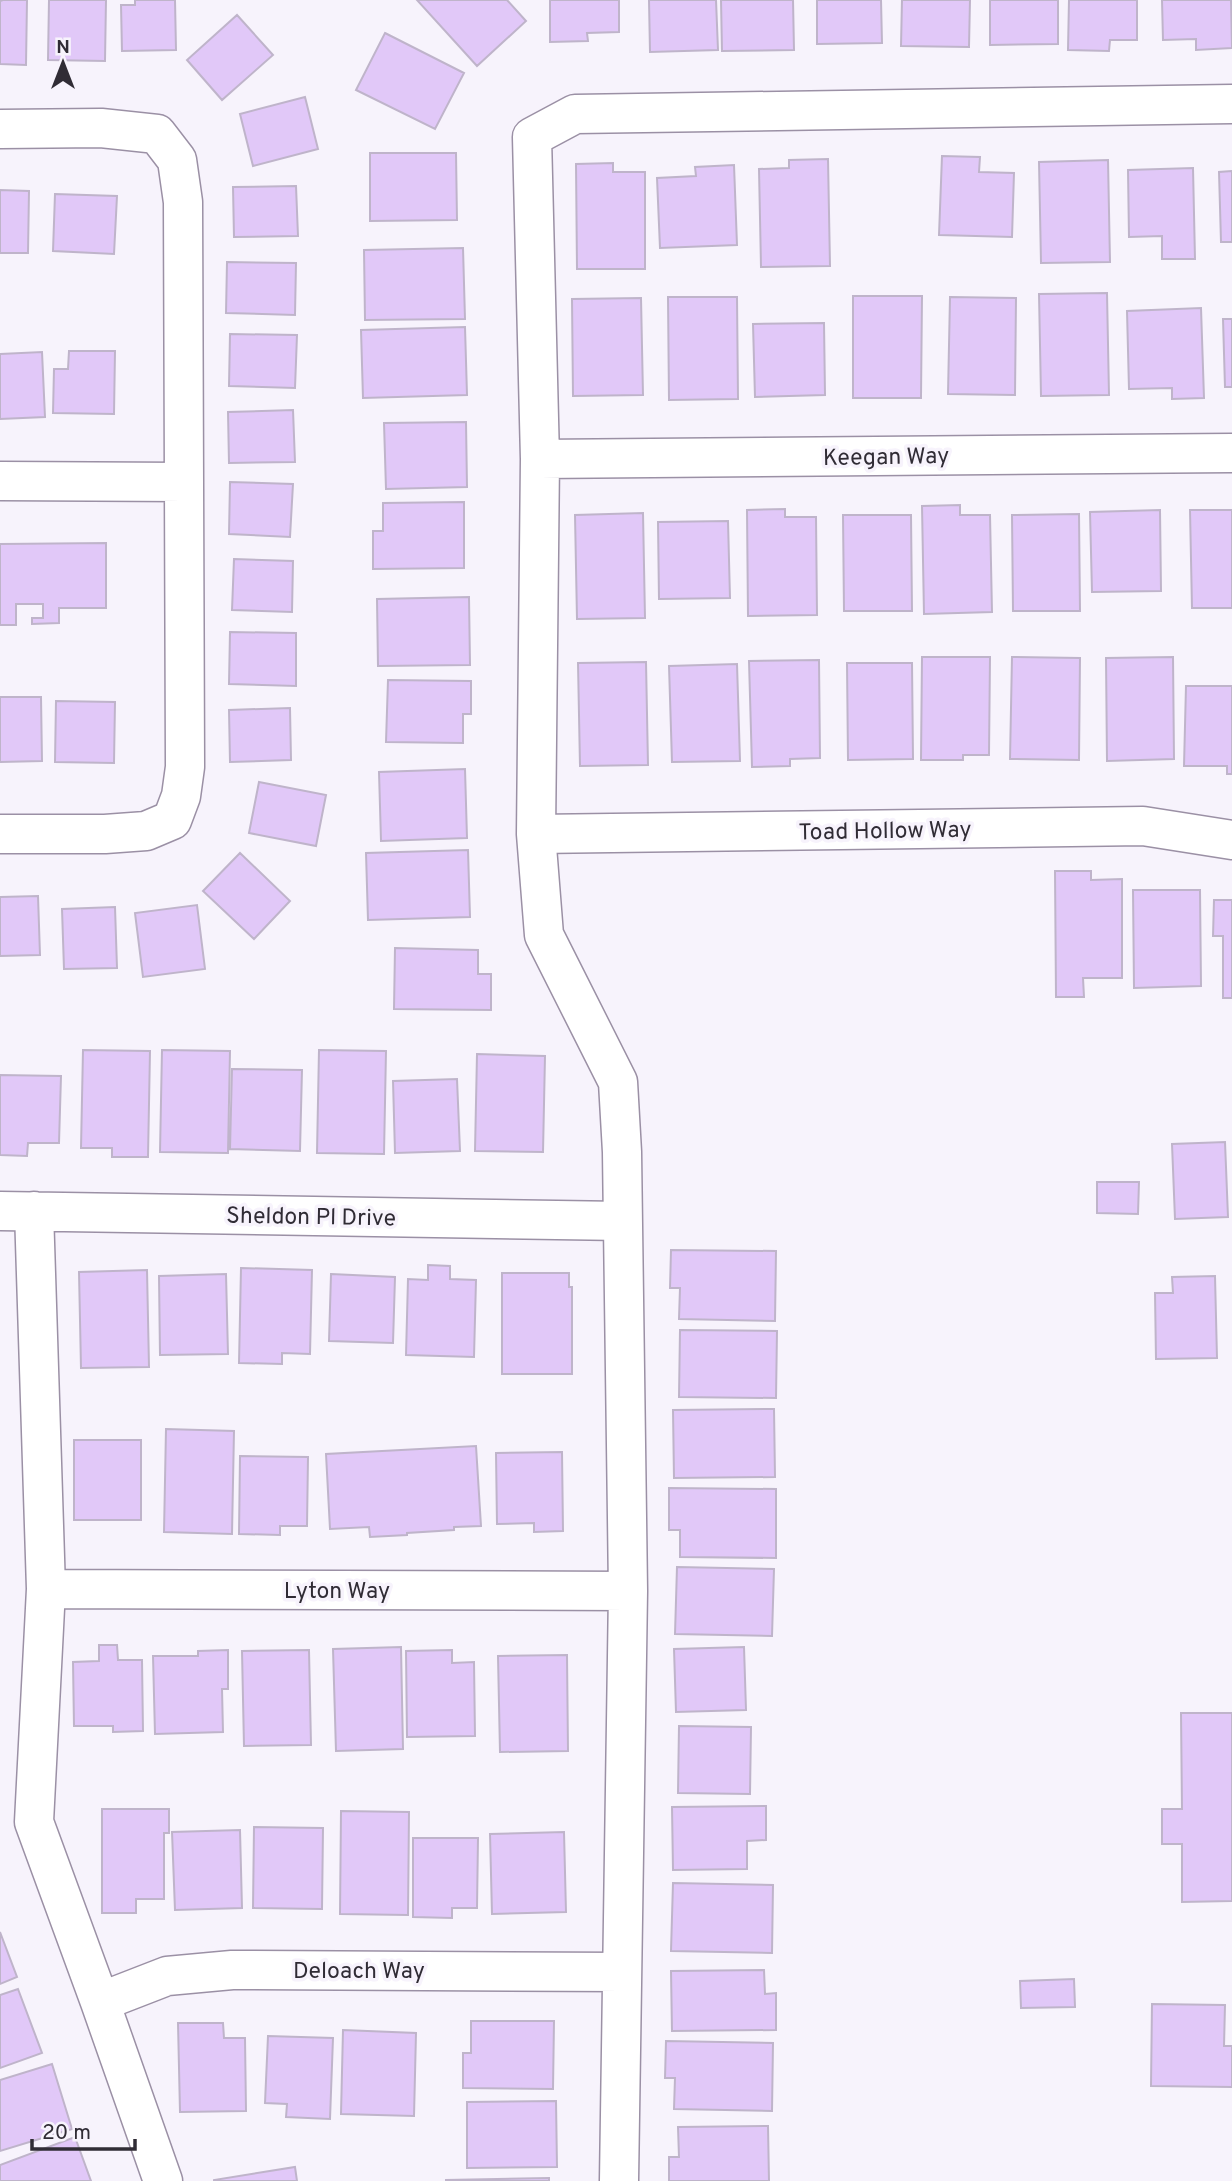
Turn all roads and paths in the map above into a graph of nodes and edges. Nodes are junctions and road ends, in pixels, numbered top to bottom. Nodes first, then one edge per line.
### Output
1 (1232, 104) edge
2 (0, 129) edge
3 (1232, 453) edge
4 (540, 459) junction
5 (0, 481) edge
6 (184, 482) junction
7 (0, 834) edge
8 (536, 834) junction
9 (1232, 841) edge
10 (17, 1211) edge
11 (622, 1222) junction
12 (46, 1589) junction
13 (628, 1591) junction
14 (622, 1972) junction
15 (100, 2001) junction
16 (163, 2181) edge
17 (619, 2181) edge

1 - 4 street
2 - 6 street
3 - 4 street, Keegan Way
4 - 8 street
5 - 6 street
6 - 7 street
8 - 9 street, Toad Hollow Way
8 - 11 street
10 - 11 street, Sheldon Pl Drive
10 - 12 street
11 - 13 street
12 - 13 street, Lyton Way
12 - 15 street
13 - 14 street
14 - 15 street, Deloach Way
14 - 17 street
15 - 16 street

